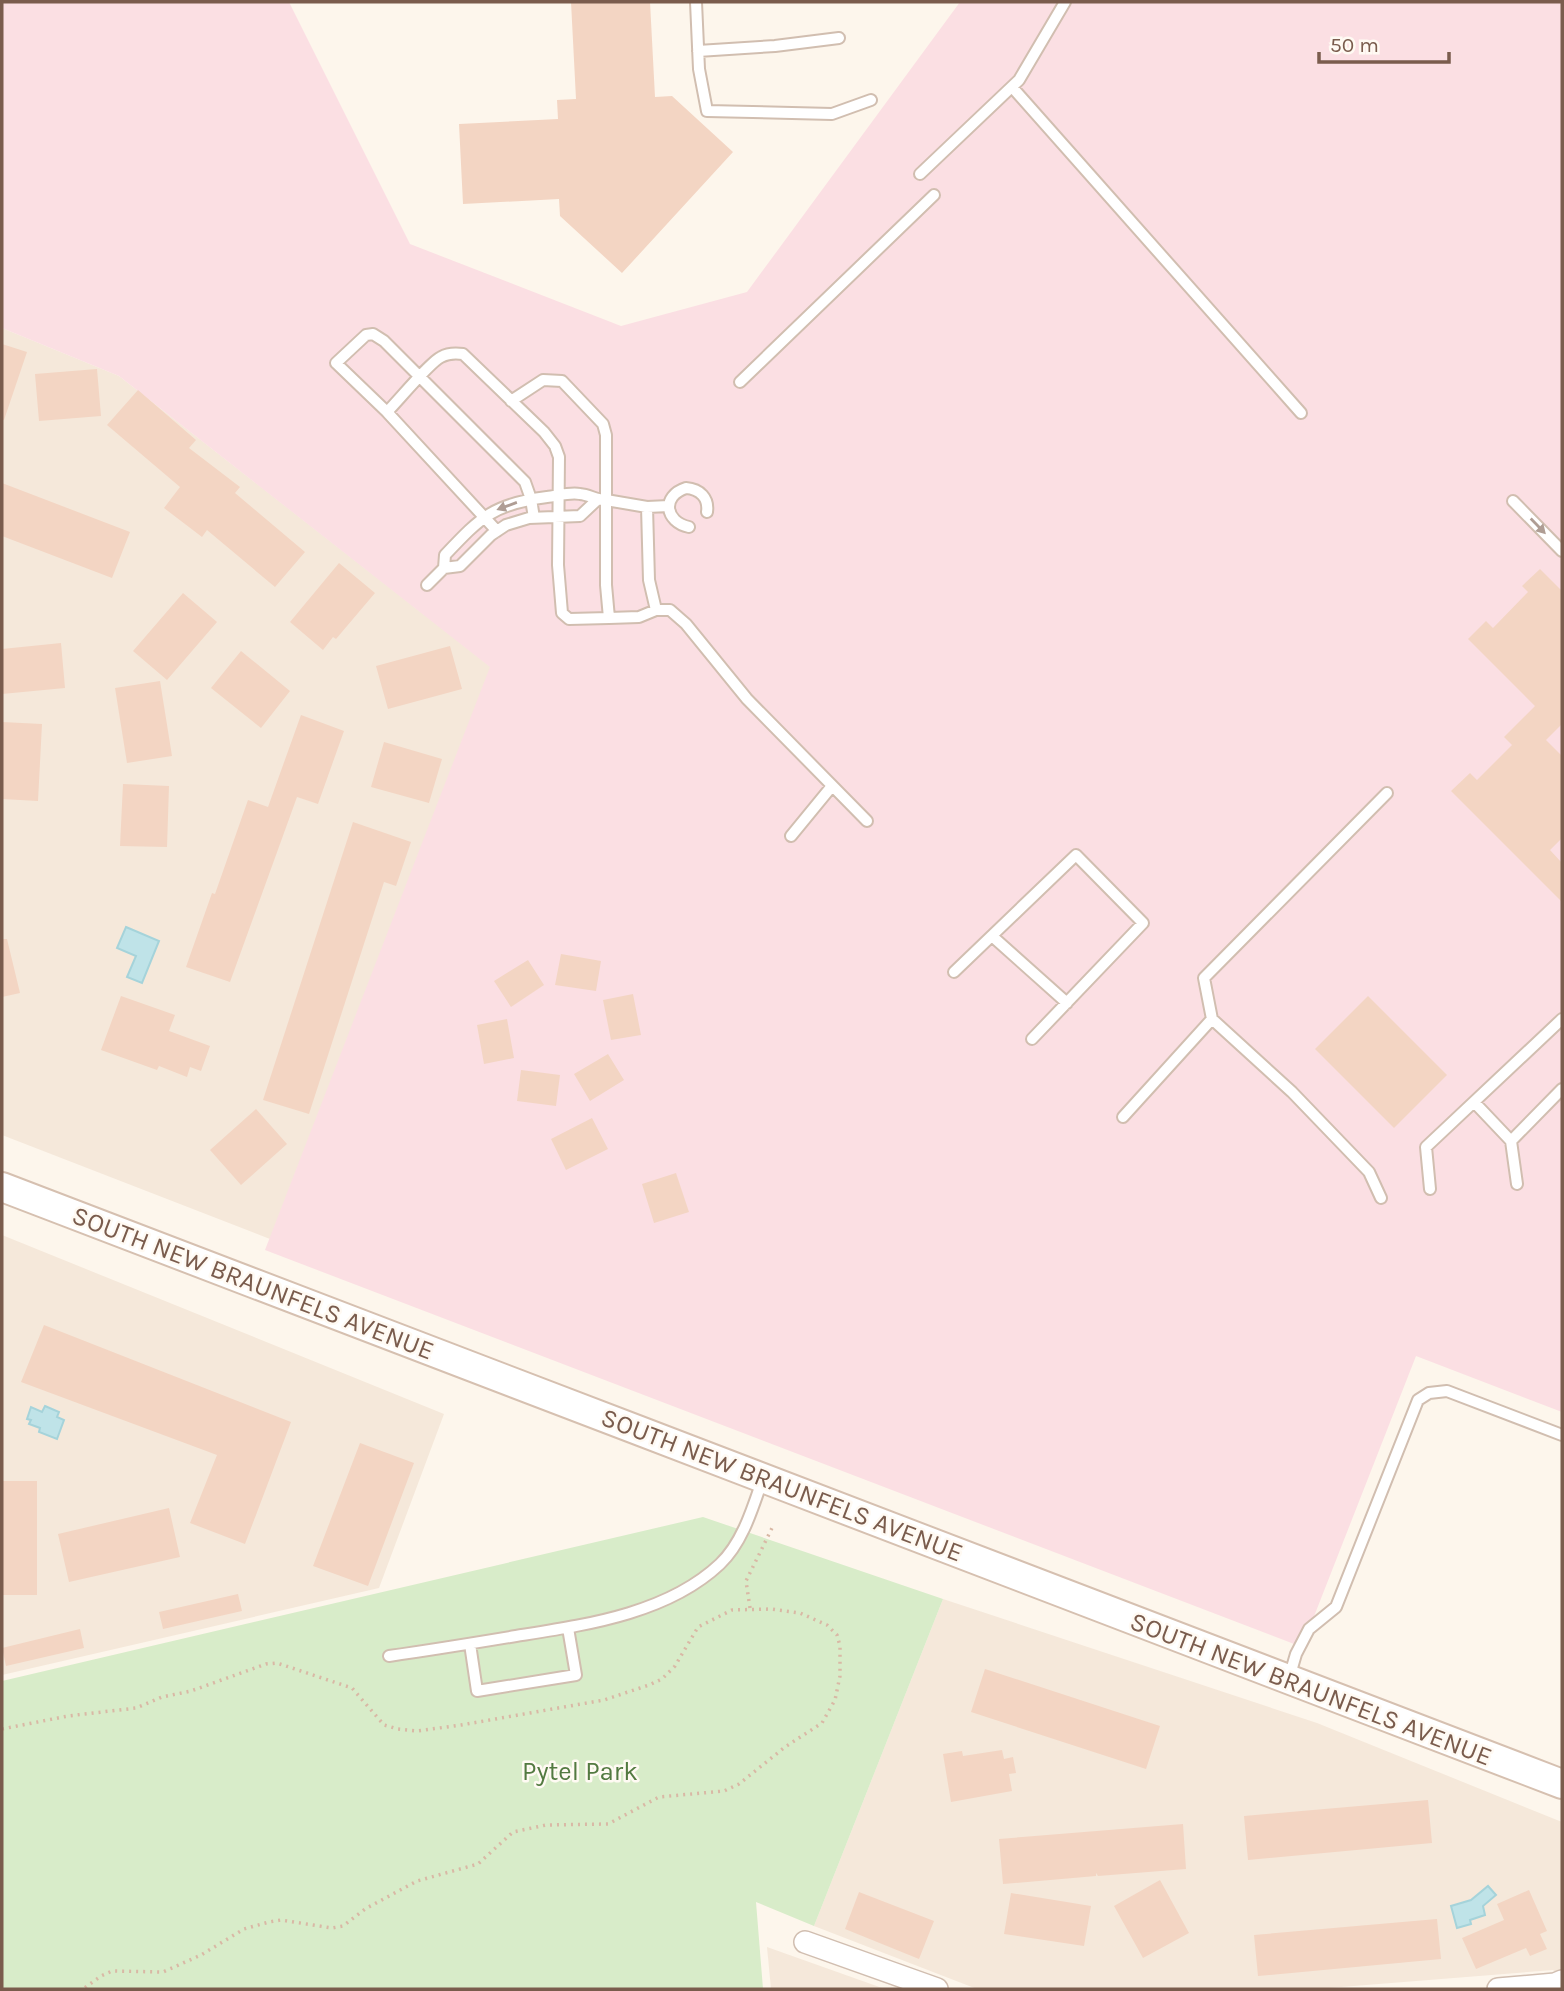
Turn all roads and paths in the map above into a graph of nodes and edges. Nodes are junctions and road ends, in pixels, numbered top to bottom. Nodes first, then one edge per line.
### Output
1 (696, 2) edge
2 (1065, 2) edge
3 (839, 38) dead end
4 (698, 51) junction
5 (1012, 87) junction
6 (871, 100) dead end
7 (920, 174) dead end
8 (934, 195) dead end
9 (421, 377) junction
10 (740, 382) dead end
11 (511, 401) junction
12 (387, 412) junction
13 (1301, 413) dead end
14 (557, 496) junction
15 (531, 499) junction
16 (602, 500) junction
17 (1513, 501) dead end
18 (669, 506) junction
19 (647, 507) junction
20 (707, 512) dead end
21 (485, 516) junction
22 (557, 517) junction
23 (534, 518) junction
24 (689, 527) dead end
25 (497, 531) junction
26 (1560, 545) edge
27 (444, 568) junction
28 (427, 585) dead end
29 (656, 610) junction
30 (609, 618) junction
31 (832, 786) junction
32 (1387, 793) dead end
33 (867, 821) dead end
34 (791, 836) dead end
35 (992, 936) junction
36 (954, 972) dead end
37 (1067, 1003) junction
38 (1562, 1019) edge
39 (1212, 1020) junction
40 (1032, 1039) dead end
41 (1562, 1089) edge
42 (1474, 1102) junction
43 (1123, 1117) dead end
44 (1511, 1141) junction
45 (1517, 1184) dead end
46 (2, 1187) edge
47 (1430, 1189) dead end
48 (1381, 1198) dead end
49 (1562, 1435) edge
50 (764, 1478) junction
51 (773, 1526) dead end
52 (750, 1608) junction
53 (568, 1628) junction
54 (470, 1644) junction
55 (389, 1656) dead end
56 (1288, 1681) junction
57 (2, 1729) edge
58 (1561, 1780) edge
59 (805, 1942) dead end
60 (1562, 1981) edge
61 (83, 1989) edge
62 (937, 1989) edge
63 (1499, 1989) edge

1 - 4 lane
2 - 5 lane
3 - 4 lane
4 - 6 lane
5 - 7 lane
5 - 13 lane
8 - 10 lane
9 - 11 lane
9 - 12 lane
9 - 12 lane
9 - 15 lane
11 - 14 lane
11 - 16 lane
12 - 21 lane
14 - 15 lane
14 - 16 lane
14 - 22 lane
15 -> 21 lane
15 - 23 lane
16 - 19 lane
16 - 22 lane
16 - 30 lane
17 -> 26 lane
18 - 19 lane
18 - 20 lane
18 - 24 lane
19 - 29 lane
21 - 25 lane
21 - 27 lane
22 - 23 lane
22 - 30 lane
23 - 25 lane
25 - 27 lane
27 - 28 lane
29 - 30 lane
29 - 31 lane
31 - 33 lane
31 - 34 lane
32 - 39 lane
35 - 36 lane
35 - 37 lane
35 - 37 lane
37 - 40 lane
38 - 42 lane
39 - 43 lane
39 - 48 lane
41 - 44 lane
42 - 44 lane
42 - 47 lane
44 - 45 lane
46 - 50 main road, SOUTH NEW BRAUNFELS AVENUE
49 - 56 lane
50 - 53 lane
50 - 56 main road, SOUTH NEW BRAUNFELS AVENUE
51 - 52 path
52 - 57 path
52 - 61 path
53 - 54 lane
53 - 54 lane
54 - 55 lane
56 - 58 main road, SOUTH NEW BRAUNFELS AVENUE
59 - 62 street
60 - 63 street

